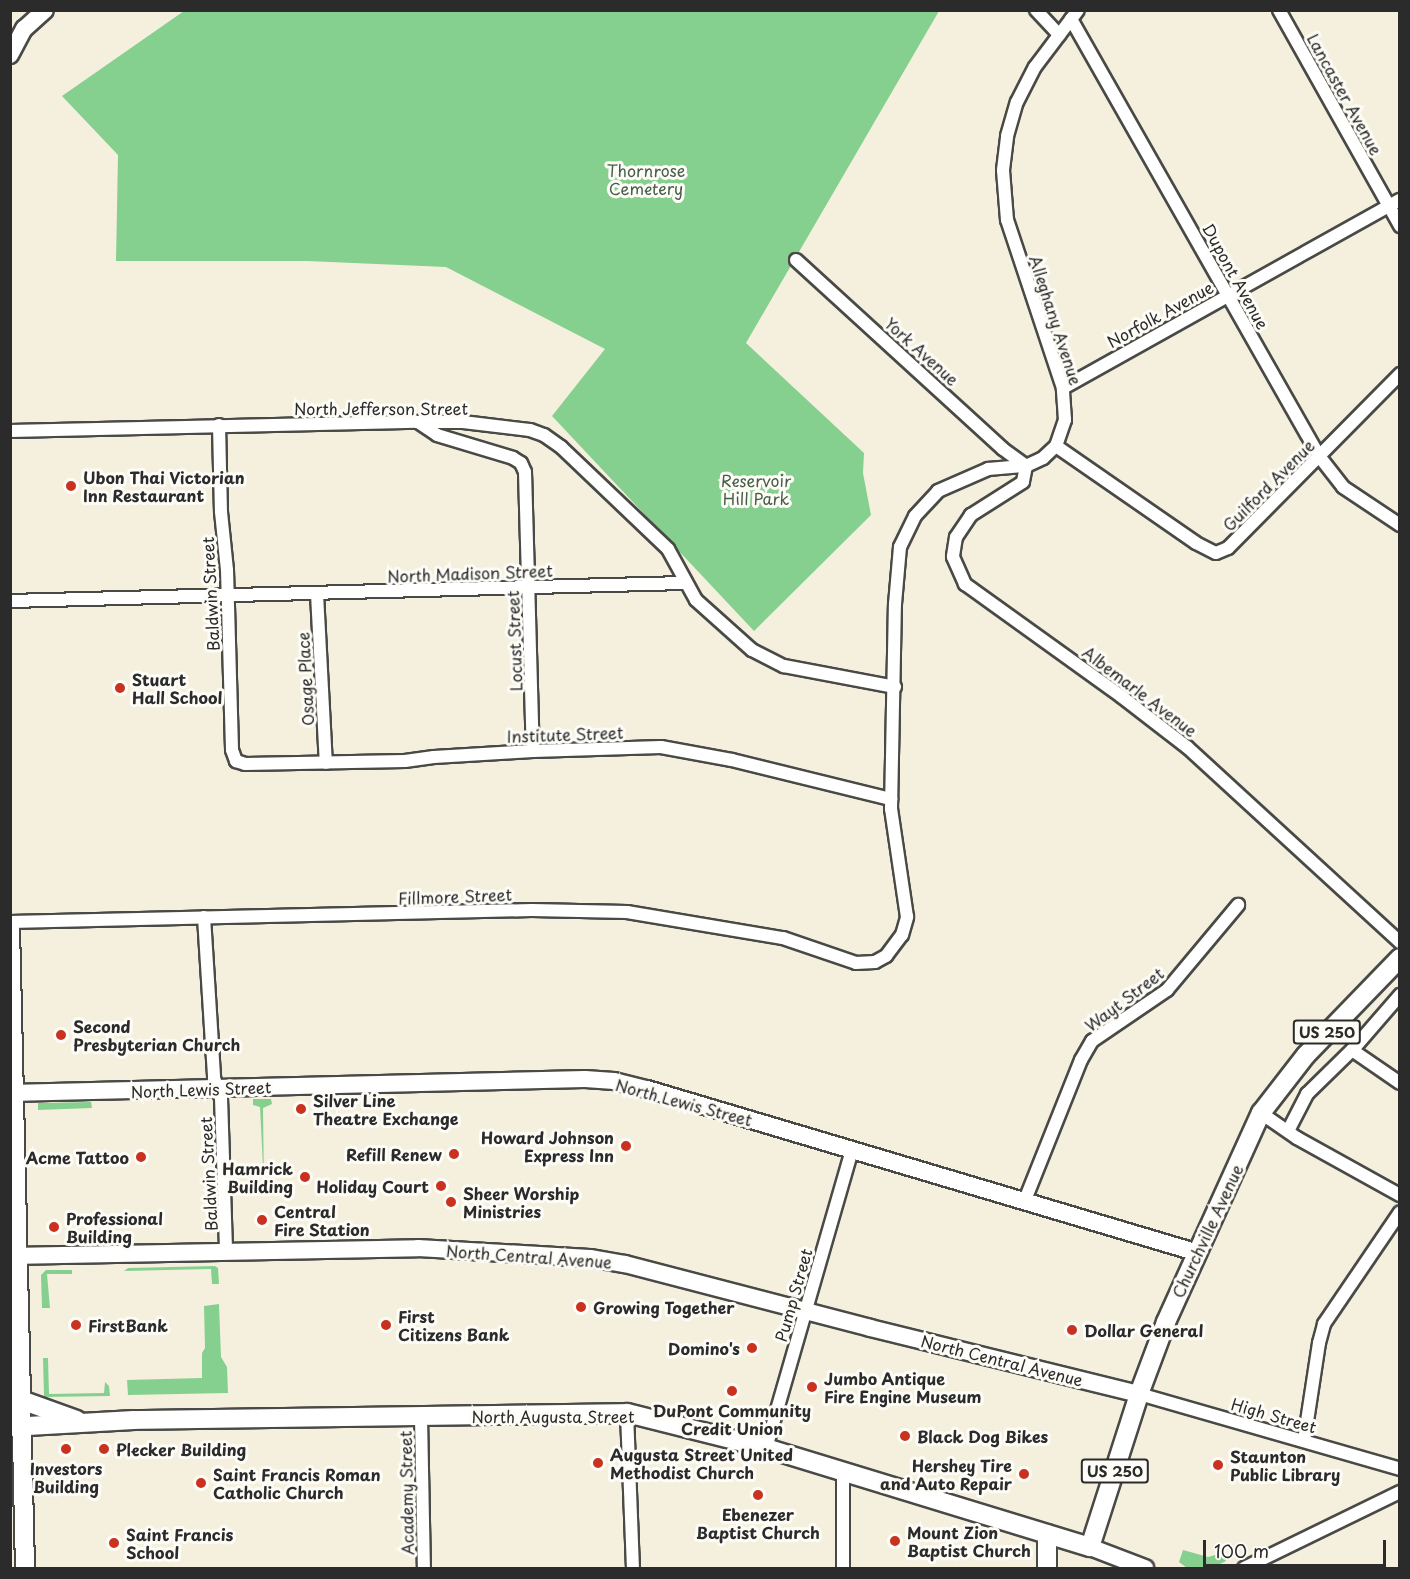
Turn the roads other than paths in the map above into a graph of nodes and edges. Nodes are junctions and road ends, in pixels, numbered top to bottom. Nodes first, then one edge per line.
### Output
1 (45, 10) edge
2 (1036, 10) edge
3 (1278, 10) edge
4 (1074, 15) edge
5 (1059, 35) junction
6 (10, 55) edge
7 (1394, 203) edge
8 (1400, 226) edge
9 (796, 260) dead end
10 (1228, 295) junction
11 (1400, 374) edge
12 (1063, 388) junction
13 (417, 422) junction
14 (219, 425) junction
15 (10, 431) edge
16 (1056, 446) junction
17 (1319, 456) junction
18 (1026, 466) junction
19 (1400, 525) edge
20 (686, 583) junction
21 (528, 587) junction
22 (317, 594) junction
23 (228, 596) junction
24 (10, 601) edge
25 (895, 687) junction
26 (533, 751) junction
27 (236, 761) joint
28 (326, 763) junction
29 (891, 799) junction
30 (1238, 905) dead end
31 (204, 917) junction
32 (10, 924) edge
33 (1400, 942) edge
34 (1400, 958) edge
35 (1400, 995) edge
36 (1352, 1050) junction
37 (1400, 1083) edge
38 (218, 1089) junction
39 (13, 1093) edge
40 (1262, 1113) junction
41 (1288, 1131) junction
42 (852, 1150) junction
43 (1400, 1195) edge
44 (1025, 1200) junction
45 (1400, 1212) edge
46 (226, 1251) junction
47 (1196, 1252) junction
48 (14, 1256) edge
49 (806, 1311) junction
50 (1139, 1394) junction
51 (21, 1400) junction
52 (627, 1413) junction
53 (421, 1417) junction
54 (81, 1422) junction
55 (16, 1427) edge
56 (1304, 1441) junction
57 (766, 1448) junction
58 (1400, 1469) edge
59 (843, 1472) junction
60 (1400, 1492) edge
61 (1047, 1534) junction
62 (1090, 1547) junction
63 (25, 1569) edge
64 (424, 1569) edge
65 (633, 1569) edge
66 (843, 1569) edge
67 (1047, 1569) edge
68 (1145, 1569) edge
69 (1244, 1569) edge

1 - 6 street
2 - 5 street
3 - 7 street, Lancaster Avenue
4 - 5 street, Alleghany Avenue
4 - 10 street, Dupont Avenue
5 - 12 street, Alleghany Avenue
7 - 8 street, Lancaster Avenue
7 - 10 street, Norfolk Avenue
9 - 18 street, York Avenue
10 - 12 street, Norfolk Avenue
10 - 17 street, Dupont Avenue
11 - 17 street, Guilford Avenue
12 - 16 street, Alleghany Avenue
13 - 14 street, North Jefferson Street
13 - 20 street, North Jefferson Street
13 - 21 street, Locust Street
14 - 15 street, North Jefferson Street
14 - 23 street, Baldwin Street
16 - 17 street, Guilford Avenue
16 - 18 street
17 - 19 street, Dupont Avenue
18 - 25 street
18 - 33 street, Albemarle Avenue
20 - 21 street, North Madison Street
20 - 25 street
21 - 22 street, North Madison Street
21 - 26 street, Locust Street
22 - 23 street, North Madison Street
22 - 28 street, Osage Place
23 - 24 street, North Madison Street
23 - 27 street, Baldwin Street
25 - 29 street
26 - 28 street, Institute Street
26 - 29 street, Institute Street
27 - 28 street, Institute Street
29 - 31 street, Fillmore Street
30 - 44 street, Wayt Street
31 - 32 street, Fillmore Street
31 - 38 street, Baldwin Street
32 - 39 main road
34 - 40 main road, Churchville Avenue / US 250
35 - 36 street
36 - 37 street
36 - 41 street
38 - 39 street, North Lewis Street
38 - 42 street, North Lewis Street
38 - 46 street, Baldwin Street
39 - 48 main road
40 - 41 street
40 - 47 main road, Churchville Avenue / US 250
41 - 43 street
42 - 44 street, North Lewis Street
42 - 49 street, Pump Street
44 - 47 street, North Lewis Street
45 - 56 street
46 - 48 street, North Central Avenue
46 - 49 street, North Central Avenue
47 - 50 main road, Churchville Avenue / US 250
48 - 51 main road
49 - 50 street, North Central Avenue
49 - 57 street, Pump Street
50 - 56 street, High Street
50 - 62 main road, Churchville Avenue / US 250
51 - 54 main road
51 - 55 main road
52 - 53 main road, North Augusta Street
52 - 57 main road, North Augusta Street
52 - 65 street
53 - 54 main road, North Augusta Street
53 - 64 street, Academy Street
54 - 55 main road, North Augusta Street
55 - 63 main road
56 - 58 street, High Street
57 - 59 main road, North Augusta Street
59 - 61 main road, North Augusta Street
59 - 66 street
60 - 69 street
61 - 62 main road, North Augusta Street
61 - 67 main road
62 - 68 street, North Augusta Street

